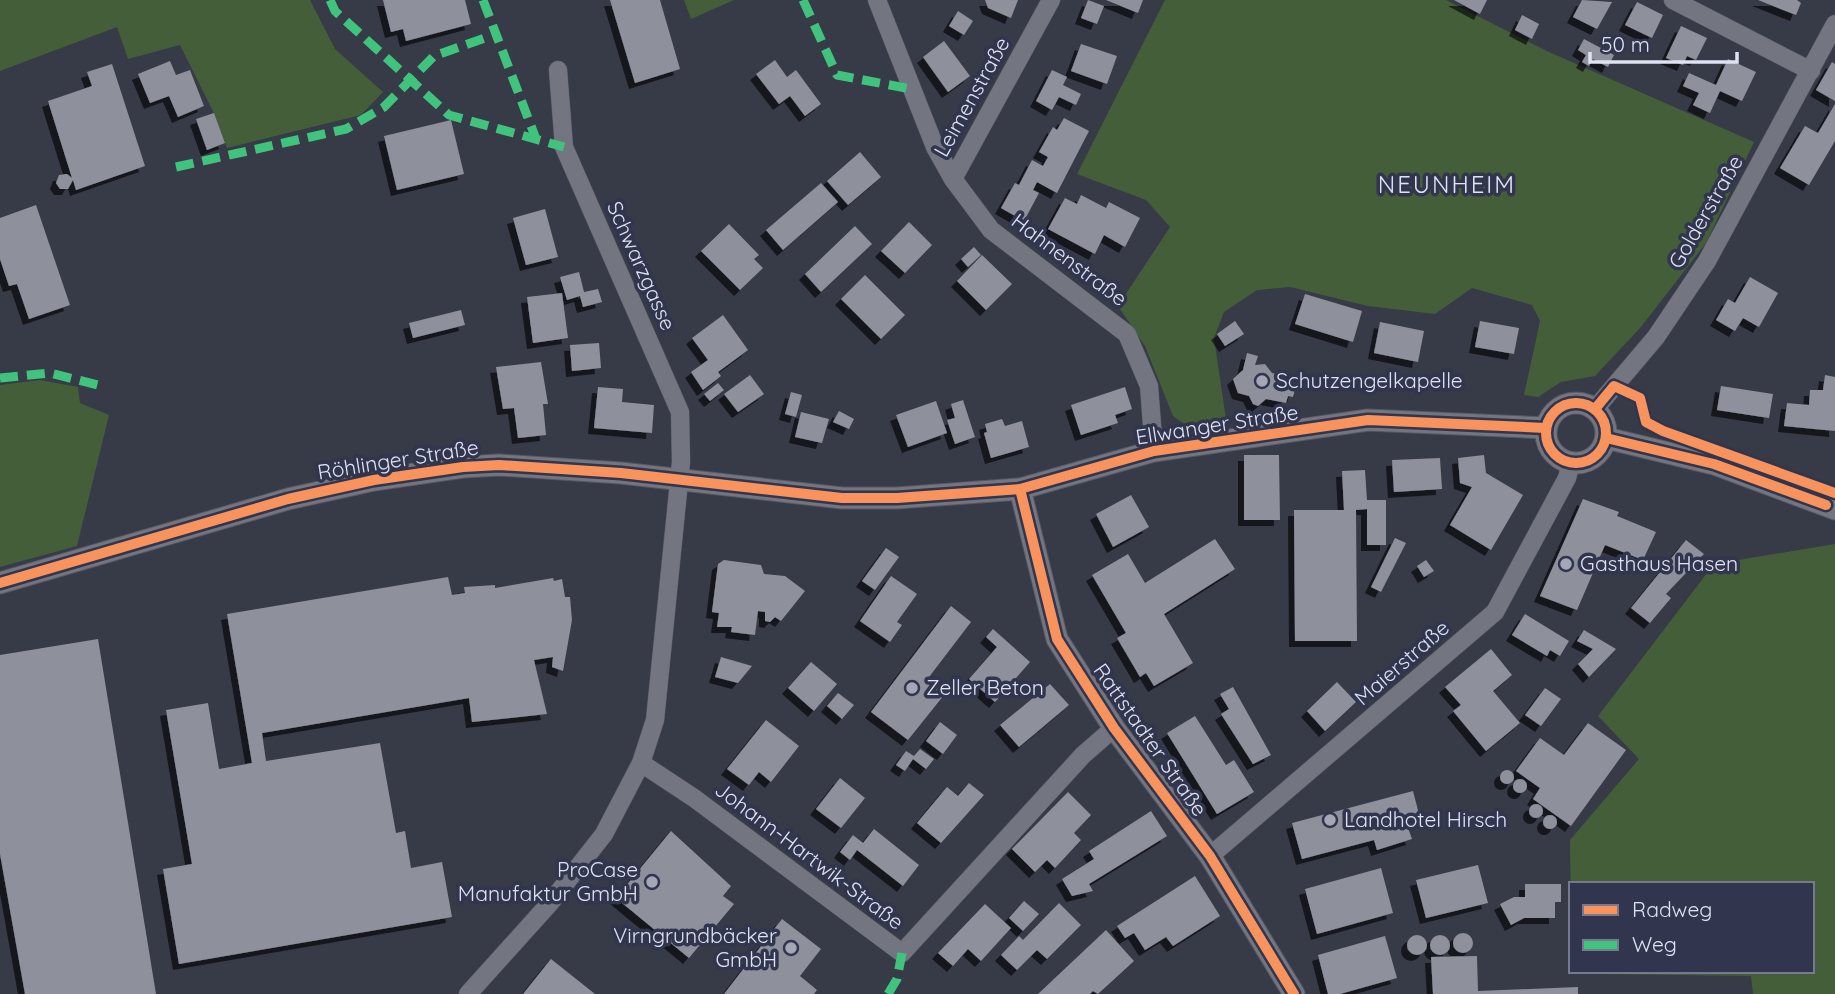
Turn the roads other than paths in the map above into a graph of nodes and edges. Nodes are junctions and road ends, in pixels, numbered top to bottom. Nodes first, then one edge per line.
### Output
1 (877, 0) edge
2 (1051, 0) edge
3 (1674, 0) edge
4 (1835, 24) edge
5 (558, 70) dead end
6 (1811, 71) junction
7 (953, 179) junction
8 (1595, 409) junction
9 (1546, 428) junction
10 (1606, 438) junction
11 (1154, 452) junction
12 (1571, 463) junction
13 (679, 480) junction
14 (1020, 489) junction
15 (897, 498) joint
16 (1835, 509) edge
17 (0, 583) edge
18 (1114, 728) junction
19 (641, 763) junction
20 (1210, 856) junction
21 (468, 994) edge
22 (1294, 994) edge

1 - 7 street, Hahnenstraße
2 - 7 street, Leimenstraße
3 - 6 street
4 - 6 street, Golderstraße
5 - 13 street, Schwarzgasse
6 - 8 street, Golderstraße
7 - 11 street, Hahnenstraße
8 - 9 street
8 - 10 street
9 - 11 street, Ellwanger Straße
9 - 12 street
10 - 12 street
10 - 16 street
11 - 14 street, Ellwanger Straße
12 - 20 street, Maierstraße
13 - 15 street, Röhlinger Straße
13 - 17 street, Röhlinger Straße
13 - 19 street, Schwarzgasse
14 - 15 street, Ellwanger Straße
14 - 18 street, Rattstadter Straße
18 - 19 street, Johann-Hartwik-Straße
18 - 20 street, Rattstadter Straße
19 - 21 street, Schwarzgasse
20 - 22 street, Rattstadter Straße

